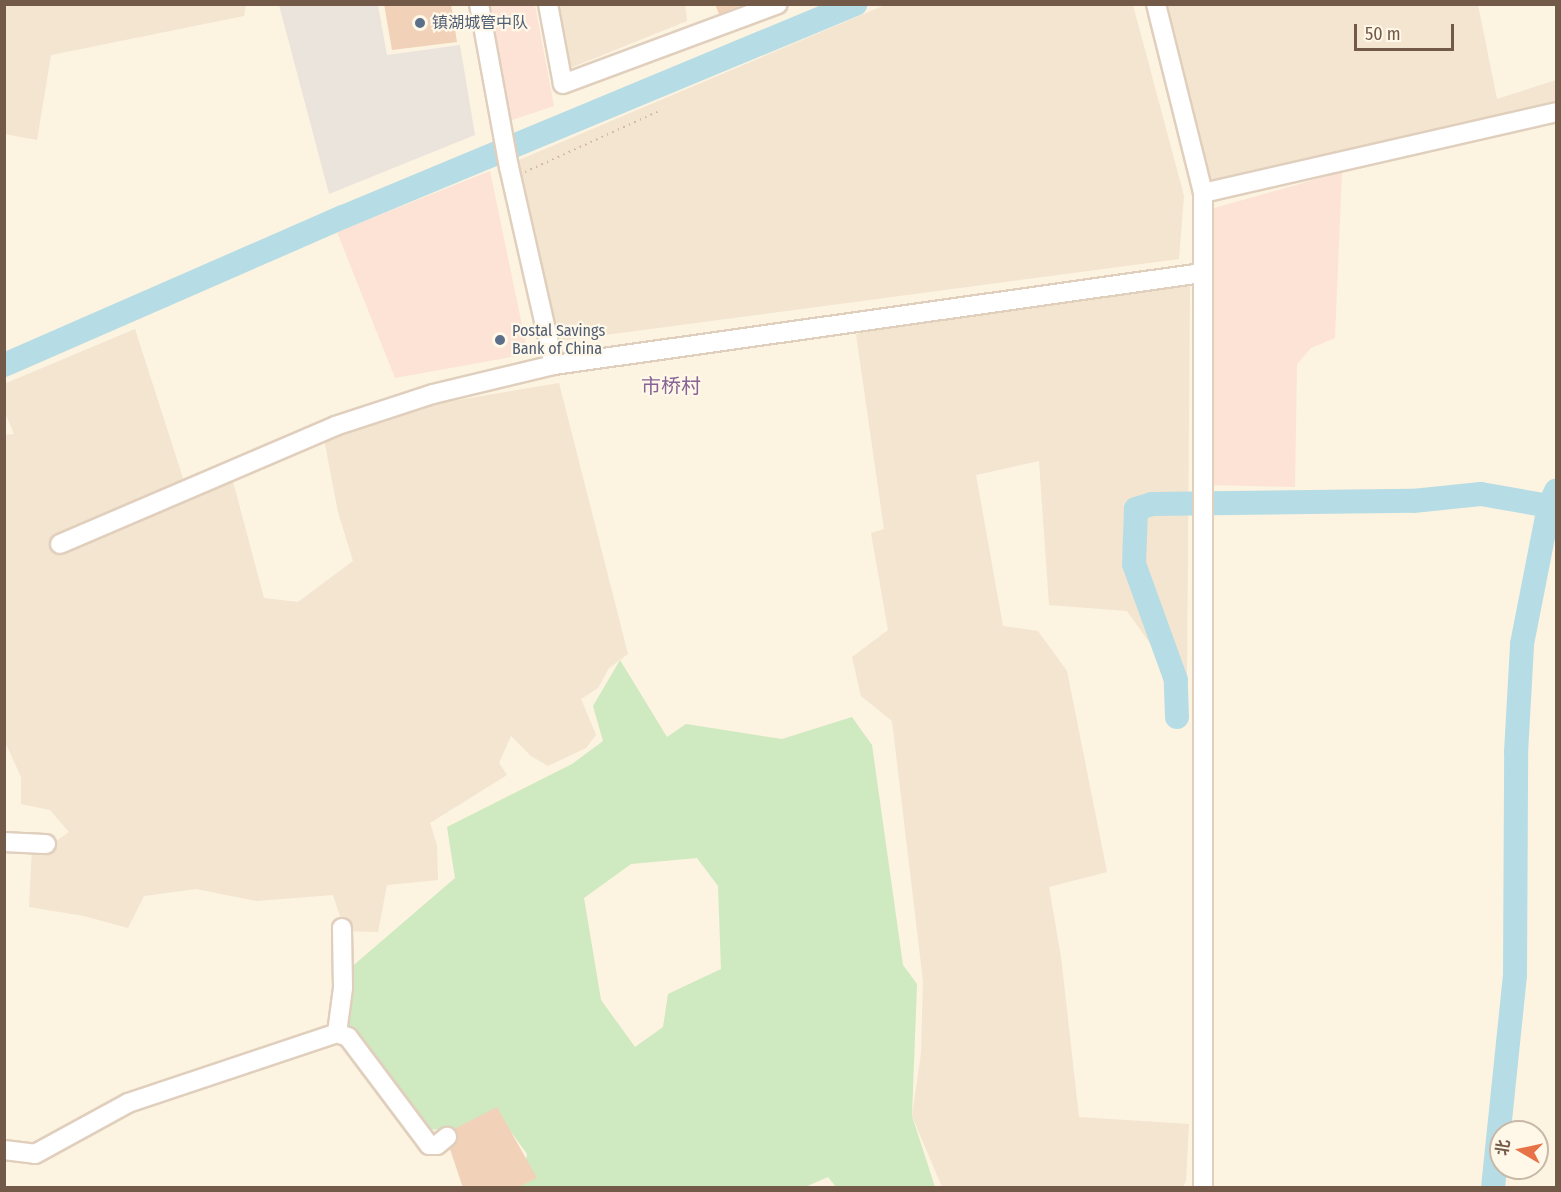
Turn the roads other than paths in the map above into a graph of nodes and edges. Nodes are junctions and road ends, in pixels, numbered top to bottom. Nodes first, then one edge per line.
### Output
1 (479, 4) edge
2 (548, 4) edge
3 (778, 4) edge
4 (1156, 4) edge
5 (1557, 112) edge
6 (1203, 193) junction
7 (1202, 273) junction
8 (554, 365) junction
9 (60, 544) dead end
10 (4, 843) edge
11 (46, 844) dead end
12 (342, 928) dead end
13 (337, 1033) junction
14 (447, 1137) dead end
15 (4, 1150) edge
16 (1203, 1188) edge

1 - 8 street
2 - 3 street
4 - 6 street
5 - 6 street
6 - 7 street
7 - 8 street
7 - 16 street
8 - 9 street
10 - 11 street
12 - 13 street
13 - 14 street
13 - 15 street

